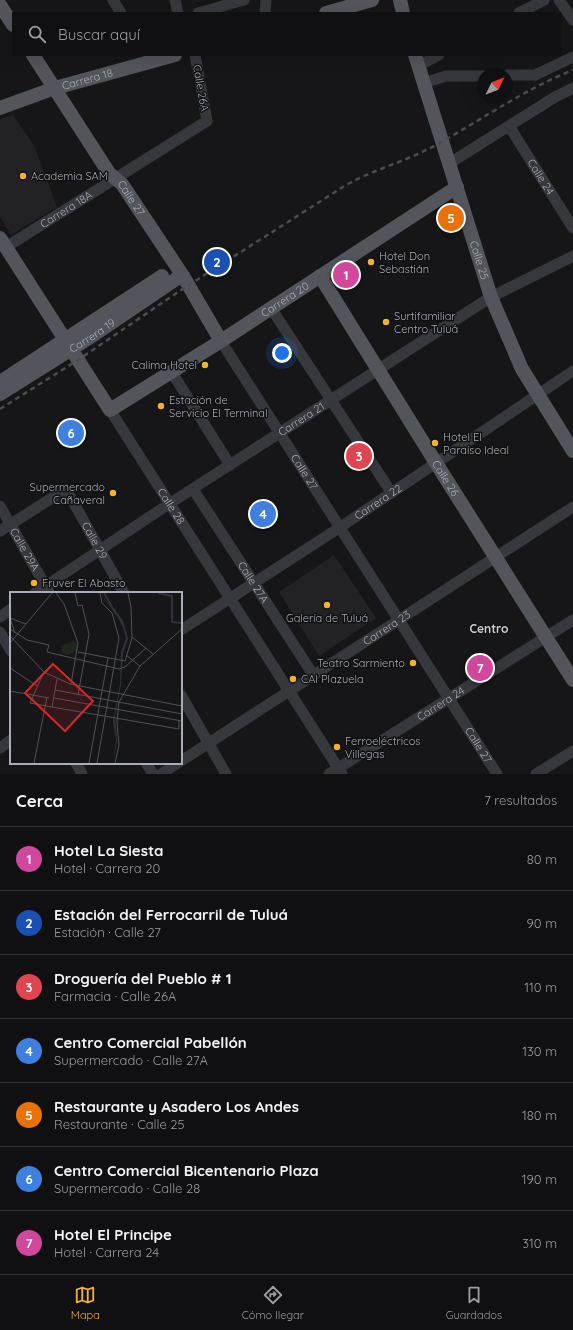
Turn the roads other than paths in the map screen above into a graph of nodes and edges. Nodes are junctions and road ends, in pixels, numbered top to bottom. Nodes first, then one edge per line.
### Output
1 (113, 0) edge
2 (175, 0) edge
3 (244, 0) edge
4 (266, 0) edge
5 (372, 0) edge
6 (400, 0) edge
7 (544, 0) edge
8 (559, 0) edge
9 (0, 5) edge
10 (120, 12) edge
11 (178, 12) edge
12 (202, 12) edge
13 (265, 12) edge
14 (330, 12) edge
15 (404, 12) edge
16 (521, 12) edge
17 (573, 20) edge
18 (12, 23) edge
19 (34, 56) edge
20 (167, 56) edge
21 (195, 56) edge
22 (435, 56) edge
23 (573, 57) edge
24 (150, 58) edge
25 (417, 60) edge
26 (513, 75) edge
27 (477, 76) edge
28 (424, 84) junction
29 (55, 88) junction
30 (573, 88) edge
31 (0, 108) edge
32 (207, 121) joint
33 (509, 126) junction
34 (450, 163) junction
35 (111, 178) junction
36 (457, 187) junction
37 (573, 228) edge
38 (3, 243) edge
39 (573, 256) edge
40 (176, 273) junction
41 (320, 276) junction
42 (491, 297) junction
43 (271, 308) junction
44 (218, 342) junction
45 (68, 345) junction
46 (378, 370) junction
47 (573, 371) edge
48 (171, 372) junction
49 (0, 382) edge
50 (0, 394) edge
51 (536, 394) junction
52 (330, 400) junction
53 (110, 410) junction
54 (279, 433) junction
55 (573, 451) edge
56 (436, 463) junction
57 (230, 465) junction
58 (192, 489) junction
59 (391, 492) junction
60 (169, 504) junction
61 (0, 506) edge
62 (573, 507) edge
63 (10, 524) junction
64 (339, 528) junction
65 (0, 531) edge
66 (100, 549) junction
67 (496, 557) junction
68 (254, 583) junction
69 (47, 590) edge
70 (123, 592) edge
71 (230, 598) junction
72 (10, 610) edge
73 (0, 617) edge
74 (400, 620) junction
75 (573, 620) edge
76 (182, 629) edge
77 (0, 632) edge
78 (546, 637) junction
79 (10, 649) edge
80 (314, 676) junction
81 (573, 680) edge
82 (290, 691) junction
83 (182, 697) edge
84 (449, 698) junction
85 (10, 741) edge
86 (208, 744) junction
87 (0, 748) edge
88 (573, 751) edge
89 (182, 760) edge
90 (77, 764) edge
91 (147, 764) edge
92 (176, 764) edge
93 (336, 772) edge
94 (82, 774) edge
95 (153, 774) edge
96 (161, 774) edge
97 (226, 774) edge
98 (497, 774) edge
99 (536, 774) edge

1 - 10 street
2 - 11 street
3 - 12 street
4 - 13 street
5 - 14 main road
6 - 15 main road
7 - 16 street
8 - 17 street
9 - 18 main road
19 - 29 main road, Calle 27
20 - 24 main road, Carrera 18
21 - 32 street, Calle 26A
22 - 25 street
23 - 26 street
24 - 29 main road, Carrera 18
25 - 28 main road, Calle 25
27 - 28 street
28 - 34 main road, Calle 25
29 - 31 main road, Carrera 18
29 - 35 main road, Calle 27
30 - 33 street
32 - 35 street, Carrera 18A
33 - 34 street
33 - 37 street, Calle 24
34 - 36 main road, Calle 25
35 - 38 street, Carrera 18A
35 - 40 main road, Calle 27
36 - 41 main road, Carrera 20
36 - 42 main road, Calle 25
38 - 45 main road, Calle 28
39 - 42 street, Carrera 21
40 - 44 main road, Calle 27
40 - 45 main road, Carrera 19
41 - 43 main road, Carrera 20
41 - 46 main road, Calle 26
42 - 46 street, Carrera 21
42 - 51 main road, Calle 25
43 - 44 main road, Carrera 20
43 - 52 street
44 - 48 main road, Carrera 20
44 - 54 street, Calle 27
45 - 49 main road, Carrera 19
45 - 50 main road, Carrera 19
45 - 53 main road, Calle 28
46 - 52 street, Carrera 21
46 - 56 main road, Calle 26
47 - 51 street, Carrera 22
48 - 53 main road, Carrera 20
48 - 57 street
51 - 55 main road, Calle 25
51 - 56 street, Carrera 22
52 - 54 street, Carrera 21
52 - 59 street
53 - 60 street, Calle 28
54 - 57 street, Carrera 21
54 - 64 street, Calle 27
56 - 59 street, Carrera 22
56 - 67 main road, Calle 26
57 - 58 street, Carrera 21
58 - 60 street, Carrera 21
58 - 68 street, Calle 27A
59 - 64 street, Carrera 22
60 - 66 street, Carrera 21
60 - 71 street, Calle 28
61 - 63 street, Calle 29A
62 - 67 street, Carrera 23
63 - 65 street
63 - 66 street, Calle 29
63 - 69 street, Calle 29A
64 - 68 street, Carrera 22
64 - 74 street, Calle 27
66 - 69 street, Carrera 21
66 - 70 street, Calle 29
67 - 74 street, Carrera 23
67 - 78 main road, Calle 26
68 - 71 street, Carrera 22
68 - 80 street, Calle 27A
71 - 76 street, Carrera 22
71 - 82 street, Calle 28
72 - 73 street
74 - 80 street, Carrera 23
74 - 84 street, Calle 27
75 - 78 street, Carrera 24
77 - 79 street
78 - 81 main road, Calle 26
78 - 84 street, Carrera 24
80 - 82 street, Carrera 23
82 - 86 street, Carrera 23
82 - 93 street, Calle 28
83 - 86 street
84 - 93 street, Carrera 24
84 - 98 street, Calle 27
85 - 87 street
86 - 89 street, Carrera 23
86 - 97 street
88 - 99 street
90 - 94 street
91 - 95 street
92 - 96 street

